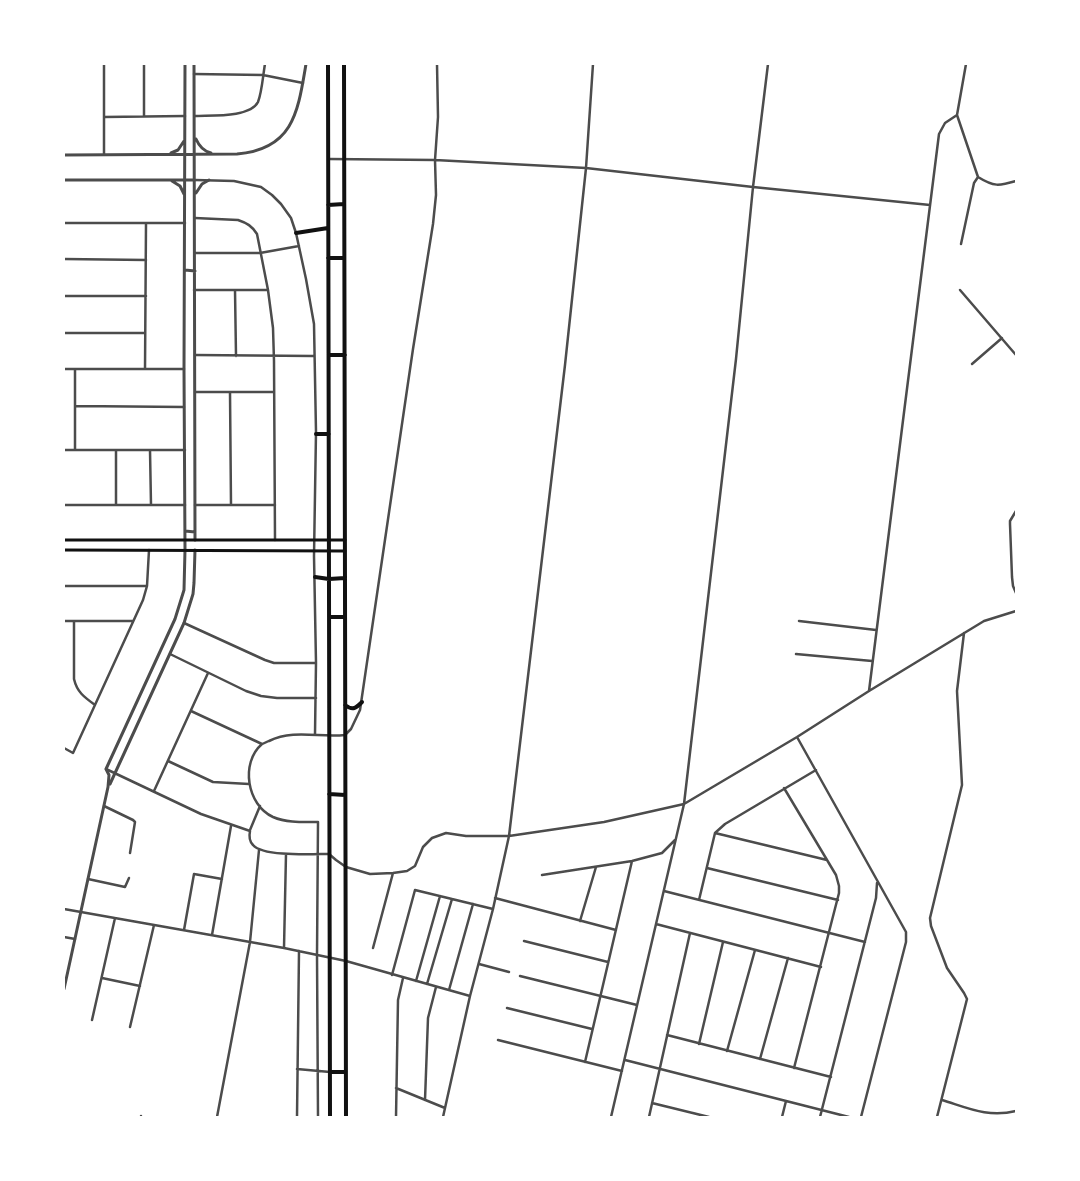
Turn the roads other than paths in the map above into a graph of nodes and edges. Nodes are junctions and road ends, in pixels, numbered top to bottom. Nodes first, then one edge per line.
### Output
1 (104, 64) edge
2 (144, 64) edge
3 (185, 64) edge
4 (194, 64) edge
5 (265, 64) edge
6 (306, 64) edge
7 (328, 64) edge
8 (344, 64) edge
9 (437, 64) edge
10 (593, 64) edge
11 (768, 64) edge
12 (966, 64) edge
13 (194, 74) junction
14 (263, 75) junction
15 (302, 83) junction
16 (957, 115) junction
17 (144, 116) junction
18 (185, 116) junction
19 (195, 116) junction
20 (104, 117) junction
21 (195, 133) junction
22 (185, 136) junction
23 (64, 154) edge
24 (104, 154) junction
25 (165, 154) junction
26 (185, 154) junction
27 (195, 154) junction
28 (216, 154) junction
29 (328, 159) junction
30 (344, 159) junction
31 (436, 160) junction
32 (586, 168) junction
33 (978, 177) junction
34 (64, 180) edge
35 (166, 180) junction
36 (185, 180) junction
37 (195, 180) junction
38 (209, 180) junction
39 (1016, 181) edge
40 (754, 187) junction
41 (185, 198) junction
42 (195, 198) junction
43 (344, 204) junction
44 (930, 204) junction
45 (328, 205) junction
46 (195, 218) junction
47 (64, 223) edge
48 (146, 223) junction
49 (185, 223) junction
50 (328, 228) junction
51 (296, 233) junction
52 (961, 244) dead end
53 (299, 246) junction
54 (260, 253) junction
55 (195, 254) junction
56 (328, 258) junction
57 (344, 258) junction
58 (64, 259) edge
59 (146, 260) junction
60 (185, 270) junction
61 (195, 271) junction
62 (194, 290) junction
63 (235, 290) junction
64 (268, 290) junction
65 (960, 290) dead end
66 (64, 296) edge
67 (146, 296) junction
68 (64, 333) edge
69 (145, 333) junction
70 (1002, 338) junction
71 (195, 355) junction
72 (329, 355) junction
73 (344, 355) junction
74 (1016, 355) edge
75 (236, 356) junction
76 (274, 356) junction
77 (314, 356) junction
78 (972, 364) dead end
79 (64, 369) edge
80 (75, 369) junction
81 (145, 369) junction
82 (184, 369) junction
83 (195, 392) junction
84 (230, 392) junction
85 (274, 392) junction
86 (75, 406) junction
87 (184, 407) junction
88 (316, 434) junction
89 (329, 434) junction
90 (64, 450) edge
91 (75, 450) junction
92 (116, 450) junction
93 (150, 450) junction
94 (185, 450) junction
95 (64, 505) edge
96 (116, 505) junction
97 (151, 505) junction
98 (185, 505) junction
99 (195, 505) junction
100 (231, 505) junction
101 (275, 505) junction
102 (1016, 512) edge
103 (185, 532) junction
104 (195, 532) junction
105 (64, 540) edge
106 (185, 540) junction
107 (195, 540) junction
108 (275, 540) junction
109 (314, 540) junction
110 (329, 540) junction
111 (345, 540) junction
112 (64, 550) edge
113 (149, 550) junction
114 (185, 550) junction
115 (195, 550) junction
116 (314, 550) junction
117 (329, 550) junction
118 (345, 551) junction
119 (315, 577) junction
120 (345, 578) junction
121 (1014, 578) edge
122 (329, 579) junction
123 (64, 586) edge
124 (147, 586) junction
125 (1016, 593) edge
126 (1016, 611) edge
127 (329, 617) junction
128 (345, 617) junction
129 (64, 621) edge
130 (74, 621) junction
131 (133, 621) junction
132 (799, 621) dead end
133 (184, 623) junction
134 (876, 630) junction
135 (964, 633) junction
136 (170, 654) junction
137 (796, 654) dead end
138 (872, 661) junction
139 (316, 662) junction
140 (208, 673) junction
141 (868, 691) junction
142 (316, 698) junction
143 (362, 702) junction
144 (95, 705) junction
145 (345, 705) junction
146 (191, 711) junction
147 (315, 734) junction
148 (329, 735) junction
149 (345, 735) junction
150 (797, 737) junction
151 (262, 744) junction
152 (64, 748) edge
153 (168, 761) junction
154 (106, 769) junction
155 (816, 770) junction
156 (115, 773) junction
157 (249, 784) junction
158 (108, 787) junction
159 (784, 788) junction
160 (154, 792) junction
161 (329, 794) junction
162 (345, 795) junction
163 (684, 804) junction
164 (104, 806) junction
165 (260, 806) junction
166 (231, 825) junction
167 (250, 831) junction
168 (715, 833) junction
169 (509, 836) junction
170 (676, 839) junction
171 (260, 850) junction
172 (130, 853) dead end
173 (286, 854) junction
174 (318, 854) junction
175 (330, 854) junction
176 (827, 860) junction
177 (632, 861) junction
178 (346, 867) junction
179 (596, 867) junction
180 (707, 868) junction
181 (393, 873) junction
182 (542, 875) dead end
183 (129, 878) dead end
184 (88, 879) junction
185 (222, 879) junction
186 (878, 882) junction
187 (664, 891) junction
188 (440, 896) junction
189 (495, 898) junction
190 (453, 899) junction
191 (699, 900) junction
192 (838, 900) junction
193 (472, 904) junction
194 (64, 909) edge
195 (493, 909) junction
196 (81, 912) junction
197 (115, 918) junction
198 (580, 921) junction
199 (656, 924) junction
200 (154, 925) junction
201 (184, 930) junction
202 (616, 930) junction
203 (690, 933) junction
204 (830, 933) junction
205 (212, 935) junction
206 (64, 938) edge
207 (75, 940) junction
208 (524, 941) dead end
209 (250, 942) junction
210 (723, 942) junction
211 (865, 942) junction
212 (284, 948) junction
213 (373, 948) dead end
214 (755, 950) junction
215 (299, 951) junction
216 (317, 955) junction
217 (330, 958) junction
218 (788, 958) junction
219 (346, 961) junction
220 (608, 962) junction
221 (479, 964) junction
222 (821, 967) junction
223 (509, 972) dead end
224 (392, 974) junction
225 (520, 976) dead end
226 (102, 978) junction
227 (403, 978) junction
228 (416, 981) junction
229 (427, 984) junction
230 (140, 986) junction
231 (436, 987) junction
232 (64, 989) edge
233 (449, 990) junction
234 (470, 996) junction
235 (600, 996) junction
236 (637, 1006) junction
237 (507, 1008) dead end
238 (92, 1020) dead end
239 (130, 1027) dead end
240 (592, 1029) junction
241 (667, 1035) junction
242 (498, 1040) dead end
243 (699, 1044) junction
244 (727, 1051) junction
245 (760, 1059) junction
246 (625, 1060) junction
247 (585, 1062) junction
248 (794, 1068) junction
249 (297, 1069) junction
250 (660, 1069) junction
251 (318, 1071) junction
252 (622, 1071) junction
253 (330, 1072) junction
254 (346, 1072) junction
255 (830, 1077) junction
256 (396, 1088) junction
257 (425, 1100) junction
258 (942, 1100) junction
259 (786, 1101) junction
260 (652, 1103) junction
261 (445, 1108) junction
262 (822, 1110) junction
263 (1016, 1111) edge
264 (217, 1117) edge
265 (297, 1117) edge
266 (318, 1117) edge
267 (330, 1117) edge
268 (346, 1117) edge
269 (396, 1117) edge
270 (443, 1117) edge
271 (611, 1117) edge
272 (648, 1117) edge
273 (709, 1117) edge
274 (782, 1117) edge
275 (820, 1117) edge
276 (849, 1117) edge
277 (861, 1117) edge
278 (937, 1117) edge

1 - 20 street
2 - 17 street
3 - 18 street
4 - 13 street
5 - 14 street
6 - 15 street
7 - 29 main road
8 - 30 main road
9 - 31 street
10 - 32 street
11 - 40 street
12 - 16 street
13 - 14 street
13 - 19 street
14 - 15 street
14 - 19 street
15 - 28 street
16 - 33 street
16 - 44 street
17 - 18 street
17 - 20 street
18 - 22 street
19 - 21 street
20 - 24 street
21 - 27 street
21 - 28 street
22 - 25 street
22 - 26 street
23 - 24 street
24 - 25 street
25 - 26 street
26 - 27 street
26 - 36 street
27 - 28 street
27 - 37 street
29 - 30 street
29 - 45 main road
30 - 31 street
30 - 43 main road
31 - 32 street
31 - 143 street
32 - 40 street
32 - 169 street
33 - 39 street
33 - 52 street
34 - 35 street
35 - 36 street
35 - 41 street
36 - 37 street
36 - 41 street
37 - 38 street
37 - 42 street
38 - 42 street
38 - 51 street
40 - 44 street
40 - 163 street
41 - 49 street
42 - 46 street
43 - 45 main road
43 - 57 main road
44 - 134 street
45 - 50 main road
46 - 54 street
46 - 55 street
47 - 48 street
48 - 49 street
48 - 59 street
49 - 60 street
50 - 51 main road
50 - 56 main road
51 - 53 street
53 - 54 street
53 - 77 street
54 - 55 street
54 - 64 street
55 - 61 street
56 - 57 main road
56 - 72 main road
57 - 73 main road
58 - 59 street
59 - 67 street
60 - 61 street
60 - 82 street
61 - 62 street
62 - 63 street
62 - 71 street
63 - 64 street
63 - 75 street
64 - 76 street
65 - 70 street
66 - 67 street
67 - 69 street
68 - 69 street
69 - 81 street
70 - 74 street
70 - 78 street
71 - 75 street
71 - 83 street
72 - 73 main road
72 - 89 main road
73 - 111 main road
75 - 76 street
76 - 77 street
76 - 85 street
77 - 88 street
79 - 80 street
80 - 81 street
80 - 86 street
81 - 82 street
82 - 87 street
83 - 84 street
83 - 99 street
84 - 85 street
84 - 100 street
85 - 101 street
86 - 87 street
86 - 91 street
87 - 94 street
88 - 89 main road
88 - 109 street
89 - 110 main road
90 - 91 street
91 - 92 street
92 - 93 street
92 - 96 street
93 - 94 street
93 - 97 street
94 - 98 street
95 - 96 street
96 - 97 street
97 - 98 street
98 - 103 street
99 - 100 street
99 - 104 street
100 - 101 street
101 - 108 street
102 - 121 street
103 - 104 street
103 - 106 street
104 - 107 street
105 - 106 main road
106 - 107 main road
106 - 114 street
107 - 108 main road
108 - 109 main road
109 - 110 main road
109 - 116 street
110 - 111 main road
110 - 117 main road
111 - 118 main road
112 - 113 main road
113 - 114 main road
113 - 124 street
114 - 115 main road
114 - 154 street
115 - 116 main road
115 - 133 street
116 - 117 main road
116 - 119 street
117 - 118 main road
117 - 122 main road
118 - 120 main road
119 - 122 main road
119 - 139 street
120 - 122 main road
120 - 128 main road
121 - 125 street
122 - 127 main road
123 - 124 street
124 - 131 street
126 - 135 street
127 - 128 main road
127 - 148 main road
128 - 145 main road
129 - 130 street
130 - 131 street
130 - 144 street
131 - 144 street
132 - 134 street
133 - 136 street
133 - 139 street
134 - 138 street
135 - 141 street
135 - 258 street
136 - 140 street
136 - 156 street
137 - 138 street
138 - 141 street
139 - 142 street
140 - 142 street
140 - 146 street
141 - 150 street
142 - 147 street
143 - 145 main road
143 - 149 street
144 - 152 street
145 - 149 main road
146 - 151 street
146 - 153 street
147 - 148 street
147 - 151 street
148 - 149 street
148 - 161 main road
149 - 162 main road
150 - 155 street
150 - 163 street
151 - 157 street
153 - 157 street
153 - 160 street
154 - 156 street
154 - 158 street
155 - 159 street
155 - 186 street
156 - 158 street
156 - 160 street
157 - 165 street
158 - 164 street
159 - 168 street
159 - 176 street
160 - 166 street
161 - 162 main road
161 - 175 main road
162 - 178 main road
163 - 169 street
163 - 170 street
164 - 172 street
164 - 184 street
165 - 167 street
165 - 174 street
166 - 167 street
166 - 185 street
167 - 171 street
168 - 176 street
168 - 180 street
169 - 181 street
169 - 189 street
170 - 177 street
170 - 187 street
171 - 173 street
171 - 209 street
173 - 174 street
173 - 212 street
174 - 175 street
174 - 216 street
175 - 178 street
175 - 217 main road
176 - 192 street
177 - 179 street
177 - 202 street
178 - 181 street
178 - 219 main road
179 - 182 street
179 - 198 street
180 - 191 street
180 - 192 street
181 - 213 street
183 - 184 street
184 - 196 street
185 - 201 street
185 - 205 street
186 - 211 street
186 - 277 street
187 - 191 street
187 - 199 street
188 - 190 street
188 - 224 street
188 - 228 street
189 - 195 street
189 - 198 street
190 - 193 street
190 - 229 street
191 - 204 street
192 - 204 street
193 - 195 street
193 - 233 street
194 - 196 street
195 - 221 street
196 - 197 street
196 - 207 street
197 - 200 street
197 - 226 street
198 - 202 street
199 - 203 street
199 - 236 street
200 - 201 street
200 - 230 street
201 - 205 street
202 - 220 street
203 - 210 street
203 - 241 street
204 - 211 street
204 - 222 street
205 - 209 street
206 - 207 street
207 - 232 street
208 - 220 street
209 - 212 street
209 - 264 street
210 - 214 street
210 - 243 street
211 - 255 street
212 - 215 street
214 - 218 street
214 - 244 street
215 - 216 street
215 - 249 street
216 - 217 street
216 - 251 street
217 - 219 street
217 - 253 main road
218 - 222 street
218 - 245 street
219 - 224 street
219 - 254 main road
220 - 235 street
221 - 223 street
221 - 234 street
222 - 248 street
224 - 227 street
225 - 235 street
226 - 230 street
226 - 238 street
227 - 228 street
227 - 256 street
228 - 229 street
229 - 231 street
230 - 239 street
231 - 233 street
231 - 257 street
233 - 234 street
234 - 261 street
235 - 236 street
235 - 240 street
236 - 246 street
237 - 240 street
240 - 247 street
241 - 243 street
241 - 250 street
242 - 247 street
243 - 244 street
244 - 245 street
245 - 248 street
246 - 250 street
246 - 252 street
247 - 252 street
248 - 255 street
249 - 251 street
249 - 265 street
250 - 259 street
250 - 260 street
251 - 253 street
251 - 266 street
252 - 271 street
253 - 254 main road
253 - 267 main road
254 - 268 main road
255 - 262 street
256 - 257 street
256 - 269 street
257 - 261 street
258 - 263 street
258 - 278 street
259 - 262 street
259 - 274 street
260 - 272 street
260 - 273 street
261 - 270 street
262 - 275 street
262 - 276 street

